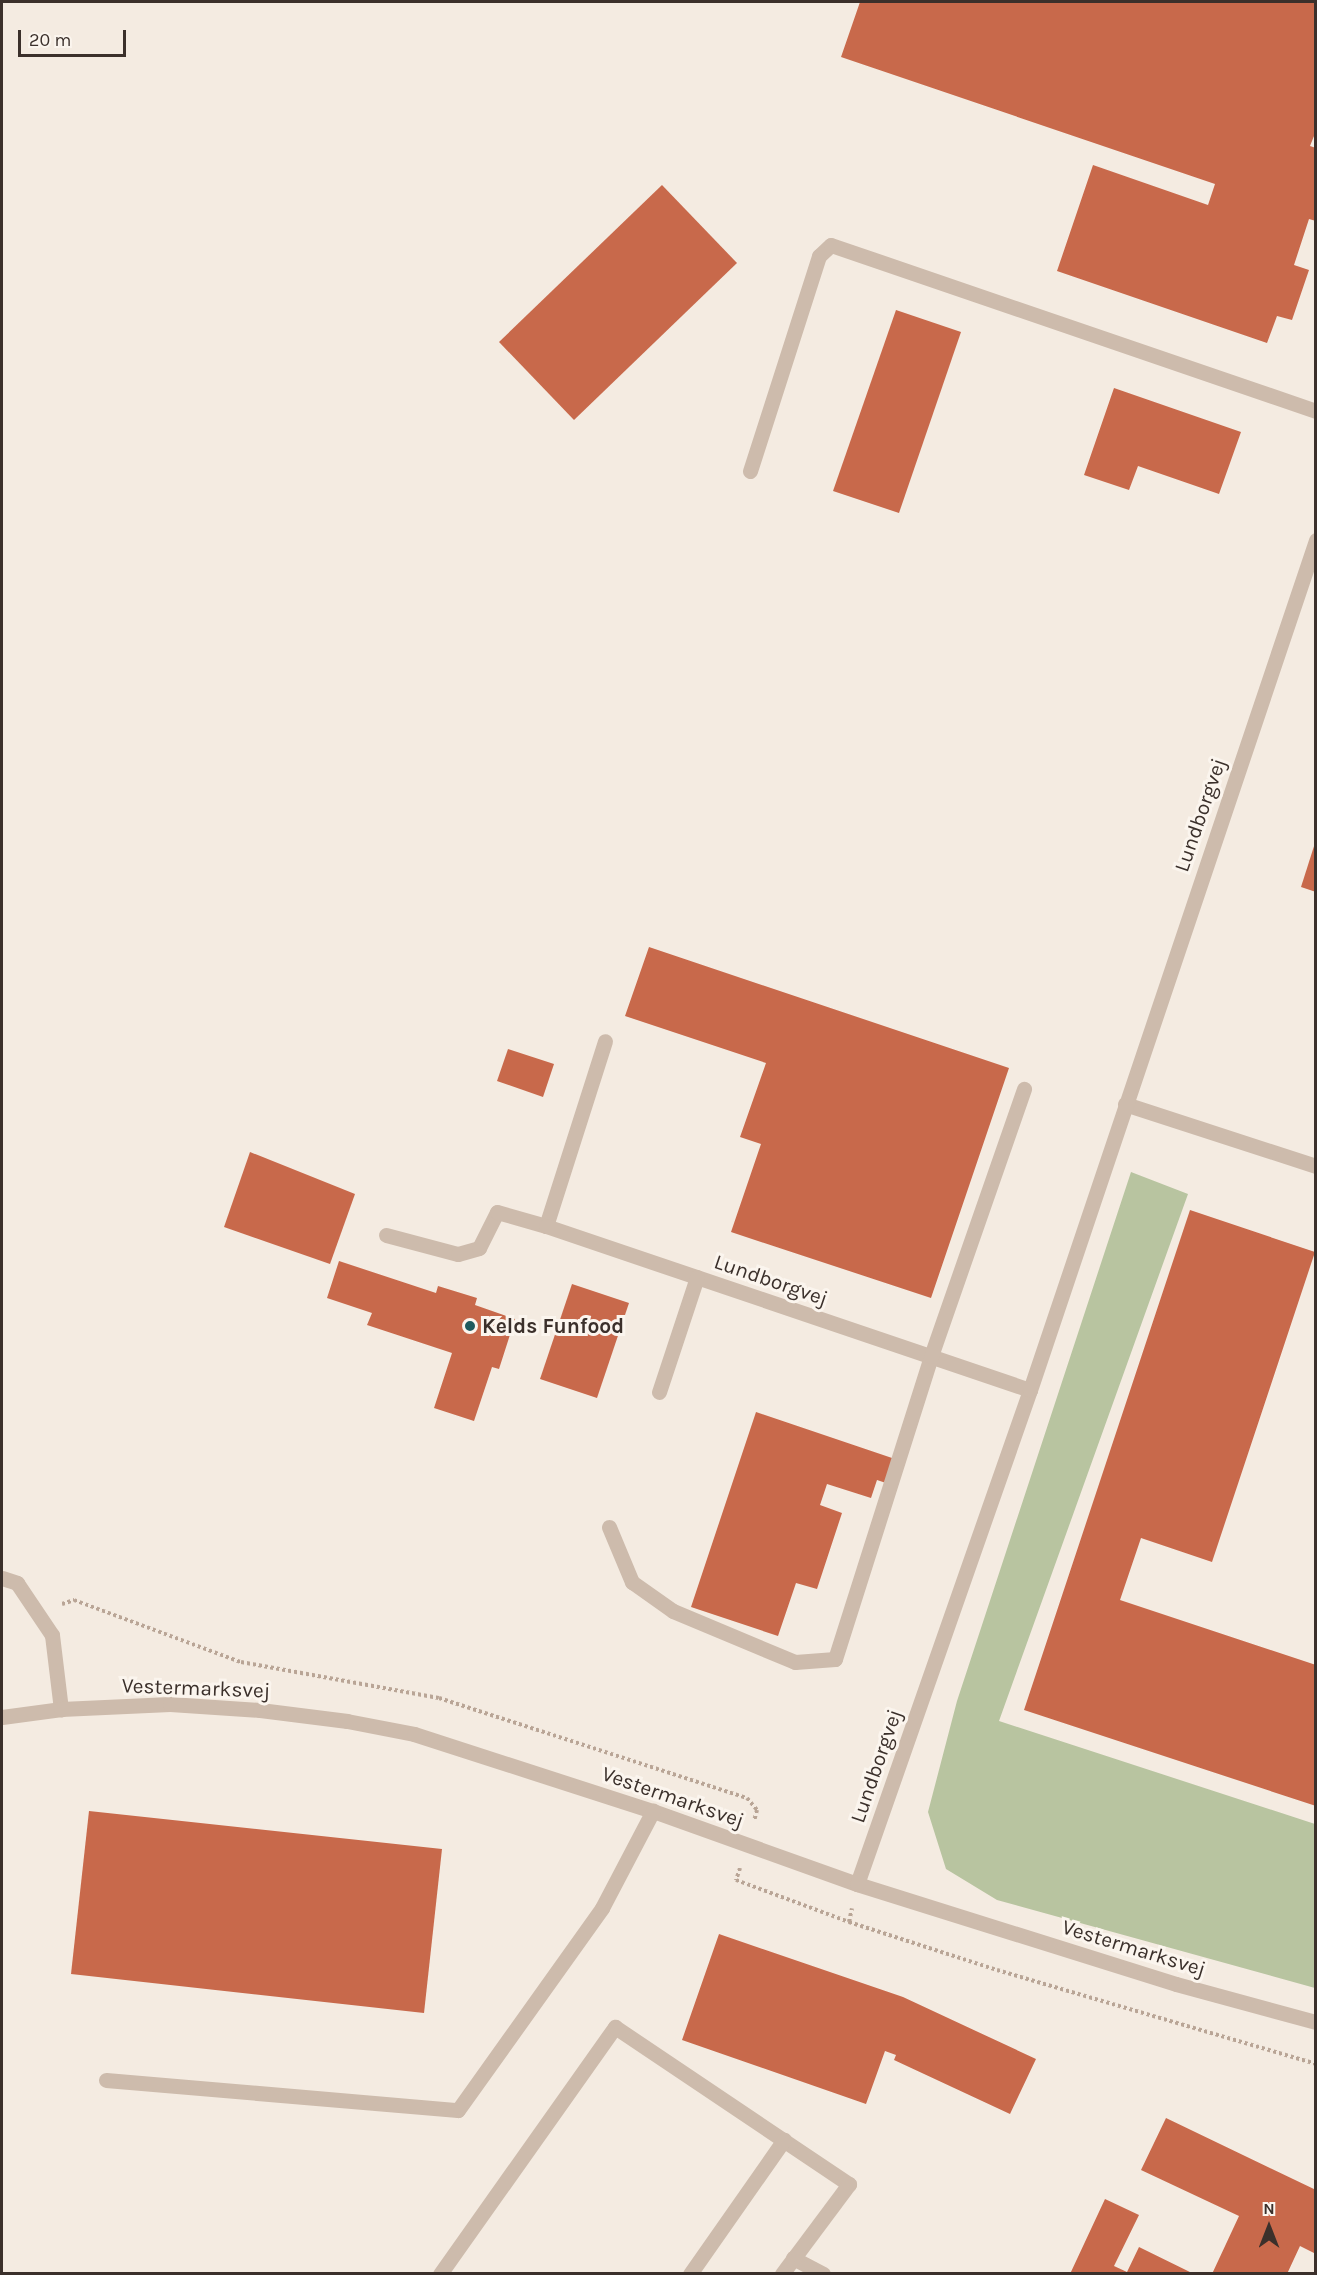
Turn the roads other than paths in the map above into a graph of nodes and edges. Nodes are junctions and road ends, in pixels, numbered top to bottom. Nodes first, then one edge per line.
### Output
1 (1316, 411) edge
2 (750, 471) dead end
3 (1316, 540) edge
4 (605, 1041) dead end
5 (1024, 1089) dead end
6 (1125, 1104) junction
7 (1316, 1166) edge
8 (546, 1226) junction
9 (386, 1235) dead end
10 (698, 1277) junction
11 (931, 1356) junction
12 (1030, 1390) junction
13 (659, 1392) dead end
14 (609, 1527) dead end
15 (2, 1578) edge
16 (61, 1709) junction
17 (2, 1717) edge
18 (653, 1811) junction
19 (857, 1884) junction
20 (1316, 2022) edge
21 (106, 2080) dead end
22 (784, 2140) junction
23 (793, 2258) junction
24 (440, 2274) edge
25 (690, 2274) edge
26 (782, 2274) edge
27 (823, 2274) edge

1 - 2 street
3 - 6 street, Lundborgvej
4 - 8 street
5 - 11 street
6 - 7 street
6 - 12 street, Lundborgvej
8 - 9 street, Lundborgvej
8 - 10 street, Lundborgvej
10 - 11 street, Lundborgvej
10 - 13 street
11 - 12 street, Lundborgvej
11 - 14 street
12 - 19 street, Lundborgvej
15 - 16 street
16 - 17 street, Vestermarksvej
16 - 18 street, Vestermarksvej
18 - 19 street, Vestermarksvej
18 - 21 street
19 - 20 street, Vestermarksvej
22 - 23 street
22 - 24 street
22 - 25 street
23 - 26 street
23 - 27 street

